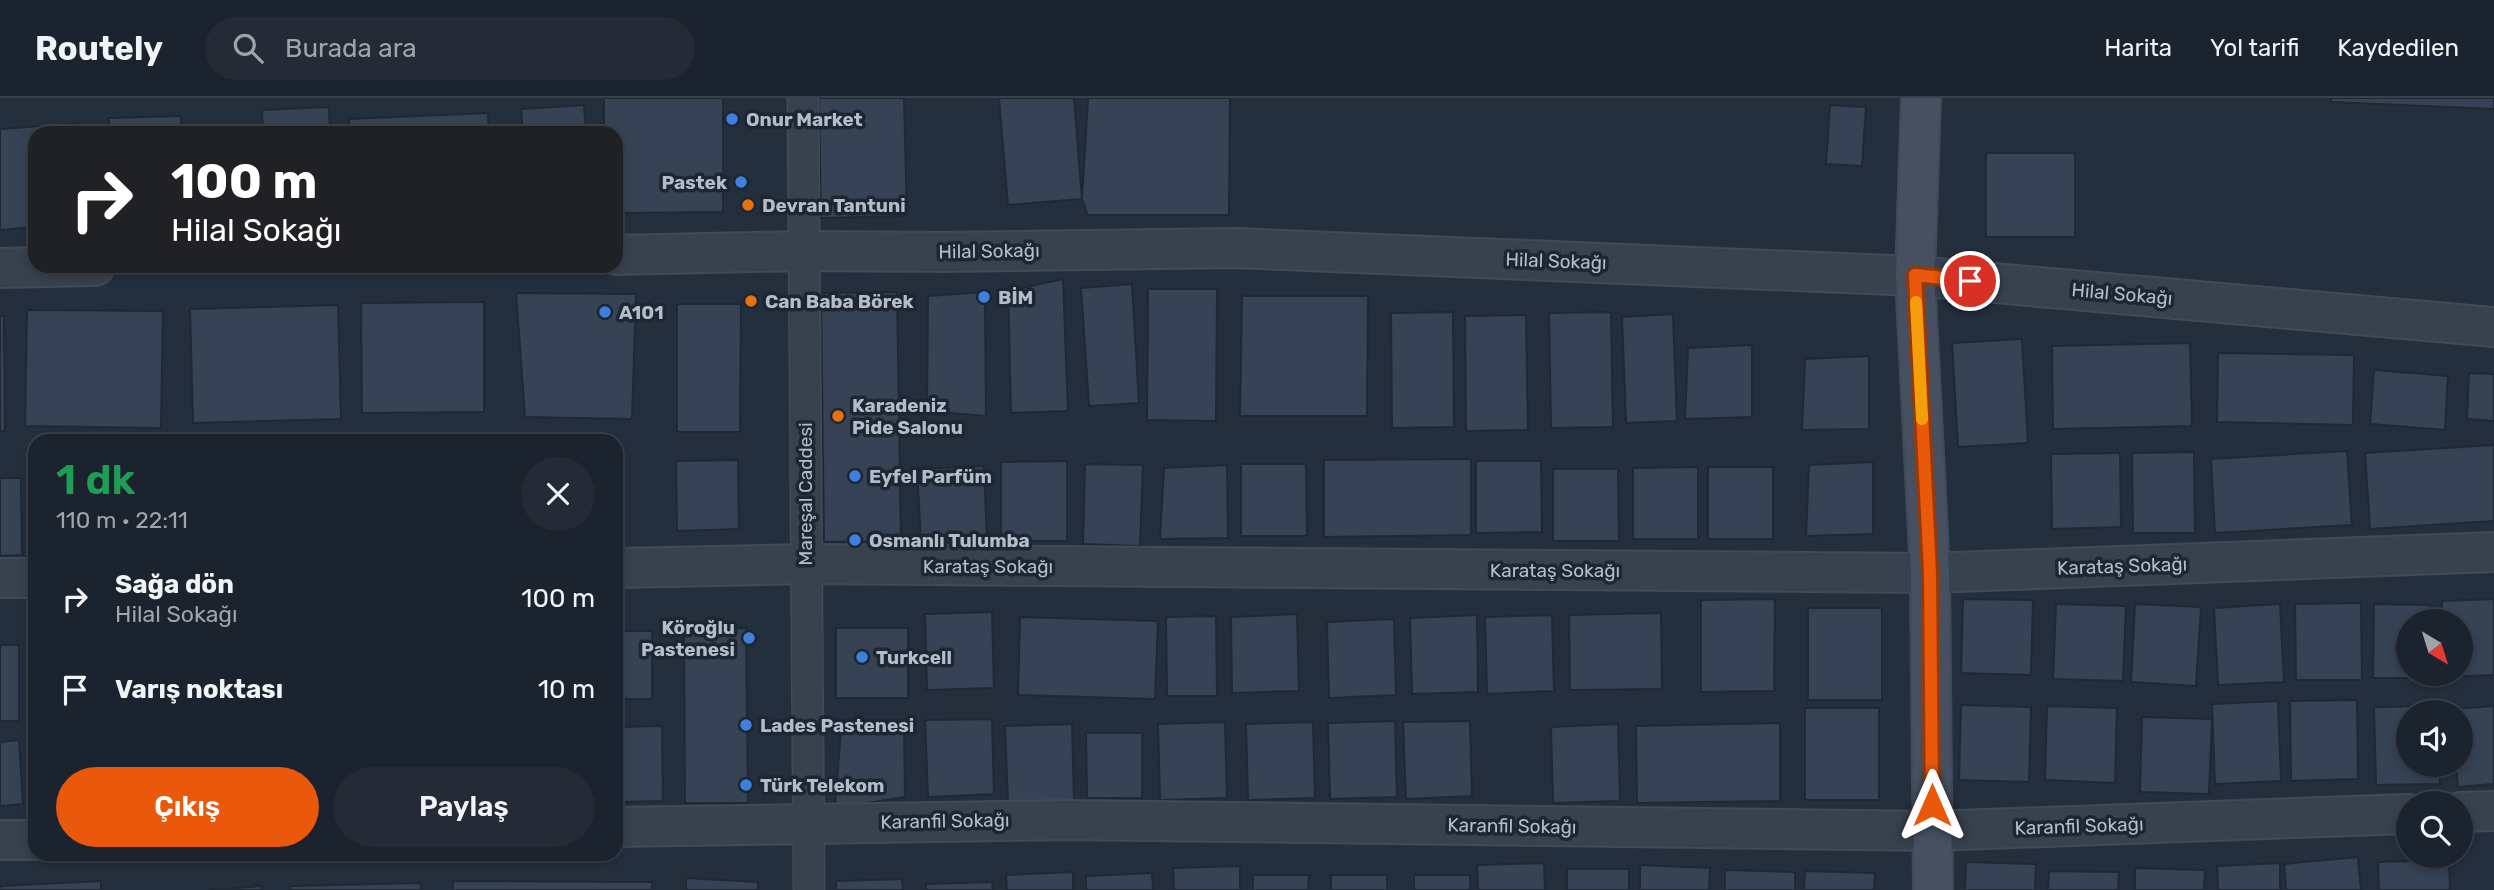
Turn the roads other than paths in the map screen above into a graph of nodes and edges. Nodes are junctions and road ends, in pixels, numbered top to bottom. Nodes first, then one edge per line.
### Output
1 (803, 98) edge
2 (1921, 98) edge
3 (804, 251) junction
4 (623, 255) edge
5 (28, 267) edge
6 (0, 268) edge
7 (1915, 275) junction
8 (2494, 327) edge
9 (2494, 552) edge
10 (806, 564) junction
11 (623, 568) edge
12 (1930, 573) junction
13 (0, 578) edge
14 (28, 578) edge
15 (2494, 811) edge
16 (2473, 812) edge
17 (2396, 814) edge
18 (808, 822) junction
19 (623, 827) edge
20 (1932, 831) junction
21 (0, 840) edge
22 (28, 840) edge
23 (808, 890) edge
24 (1933, 890) edge

1 - 3 street, Mareşal Caddesi
2 - 7 main road
3 - 4 street, Hilal Sokağı
3 - 7 street, Hilal Sokağı
3 - 10 street, Mareşal Caddesi
5 - 6 street
7 - 8 street, Hilal Sokağı
7 - 12 main road
9 - 12 street, Karataş Sokağı
10 - 11 street, Karataş Sokağı
10 - 12 street, Karataş Sokağı
10 - 18 street, Mareşal Caddesi
12 - 20 main road
13 - 14 street
15 - 16 street
17 - 20 street, Karanfil Sokağı
18 - 19 street, Karanfil Sokağı
18 - 20 street, Karanfil Sokağı
18 - 23 street, Mareşal Caddesi
20 - 24 main road
21 - 22 street

